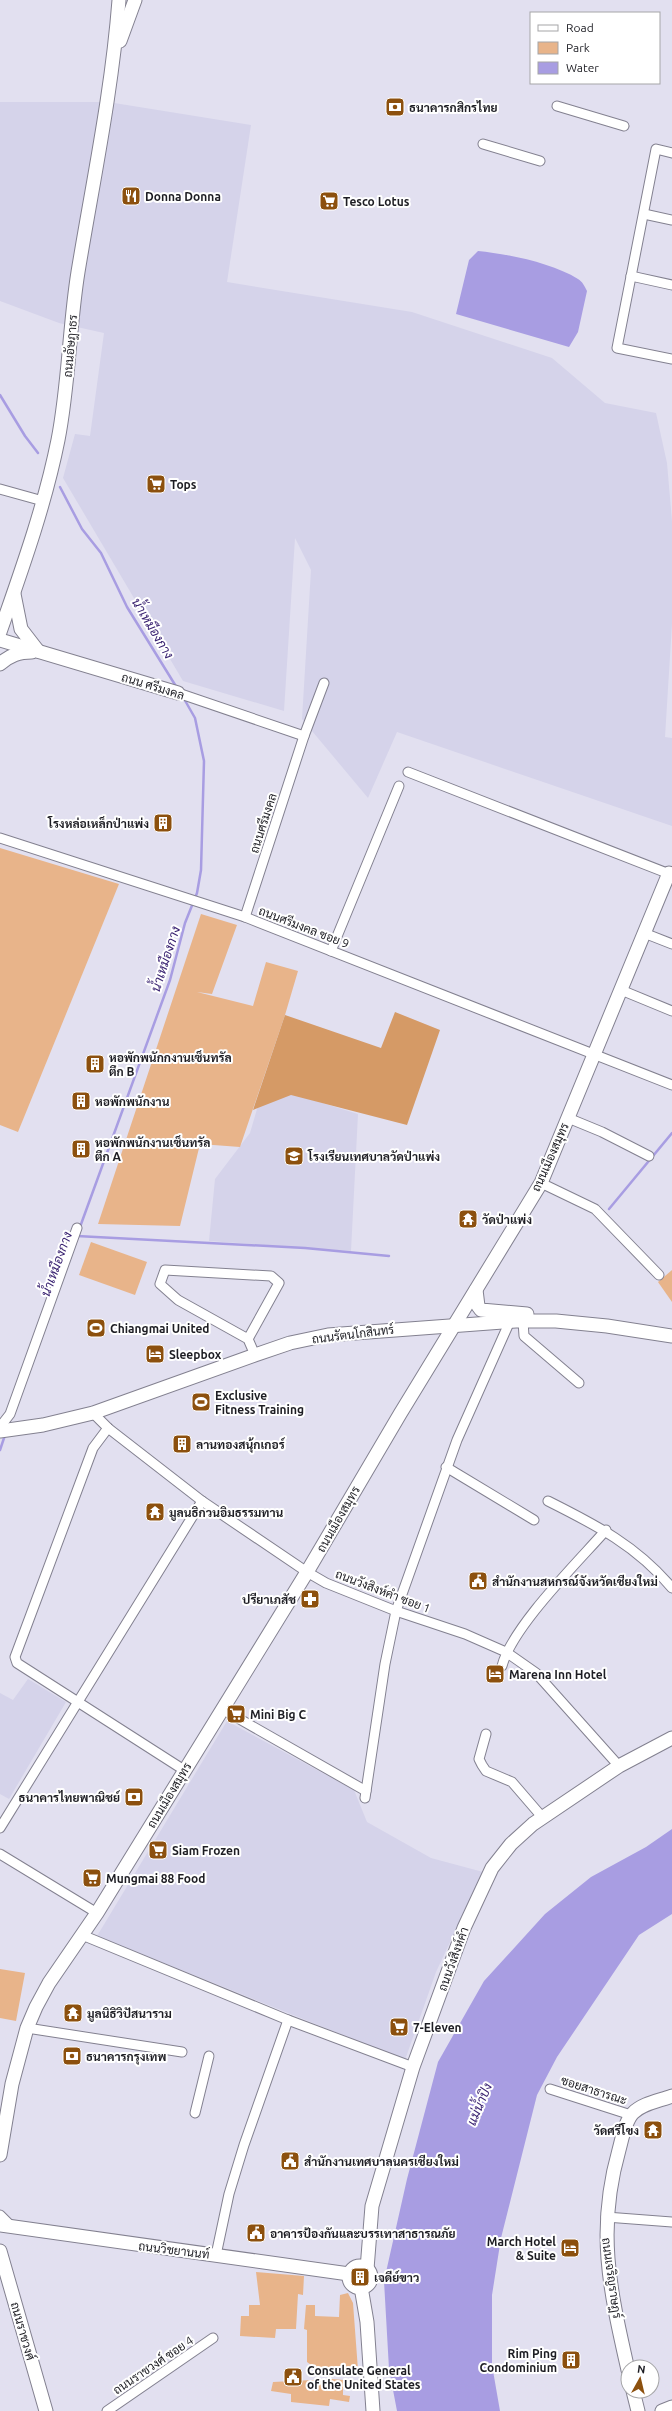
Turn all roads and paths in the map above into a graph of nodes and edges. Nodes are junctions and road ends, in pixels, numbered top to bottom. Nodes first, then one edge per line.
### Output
1 (119, 0) edge
2 (135, 0) edge
3 (115, 55) junction
4 (556, 106) dead end
5 (624, 126) dead end
6 (483, 144) dead end
7 (672, 152) edge
8 (540, 161) dead end
9 (644, 214) junction
10 (672, 220) edge
11 (631, 276) junction
12 (672, 285) edge
13 (672, 359) edge
14 (0, 489) edge
15 (43, 501) junction
16 (14, 593) junction
17 (0, 604) edge
18 (0, 632) edge
19 (0, 640) edge
20 (38, 651) junction
21 (0, 664) edge
22 (324, 683) dead end
23 (178, 693) joint
24 (304, 736) junction
25 (408, 772) dead end
26 (399, 786) dead end
27 (0, 838) edge
28 (670, 874) edge
29 (245, 917) junction
30 (644, 933) junction
31 (672, 944) edge
32 (331, 951) junction
33 (621, 990) junction
34 (672, 1011) edge
35 (594, 1055) junction
36 (672, 1085) edge
37 (568, 1118) junction
38 (649, 1156) dead end
39 (541, 1183) junction
40 (77, 1228) dead end
41 (659, 1274) dead end
42 (476, 1290) junction
43 (517, 1321) junction
44 (556, 1321) junction
45 (455, 1324) junction
46 (672, 1336) edge
47 (248, 1338) junction
48 (255, 1355) junction
49 (579, 1383) dead end
50 (93, 1413) junction
51 (108, 1428) junction
52 (1, 1429) edge
53 (446, 1467) junction
54 (202, 1501) junction
55 (548, 1501) dead end
56 (534, 1520) dead end
57 (606, 1530) junction
58 (307, 1572) junction
59 (672, 1588) edge
60 (396, 1610) junction
61 (506, 1652) junction
62 (502, 1666) dead end
63 (78, 1702) junction
64 (222, 1709) junction
65 (486, 1734) dead end
66 (672, 1738) edge
67 (619, 1766) junction
68 (184, 1770) junction
69 (543, 1818) junction
70 (0, 1828) edge
71 (0, 1854) edge
72 (97, 1913) junction
73 (82, 1935) junction
74 (288, 2020) junction
75 (27, 2028) junction
76 (182, 2052) dead end
77 (209, 2056) dead end
78 (413, 2067) junction
79 (550, 2089) dead end
80 (672, 2096) edge
81 (195, 2113) dead end
82 (631, 2115) junction
83 (0, 2155) edge
84 (0, 2215) edge
85 (606, 2218) junction
86 (672, 2222) edge
87 (6, 2226) edge
88 (0, 2251) edge
89 (216, 2255) junction
90 (367, 2269) junction
91 (349, 2274) junction
92 (361, 2287) junction
93 (212, 2338) dead end
94 (626, 2359) edge
95 (635, 2399) edge
96 (672, 2407) edge
97 (46, 2411) edge
98 (107, 2411) edge
99 (373, 2411) edge
100 (638, 2411) edge
101 (662, 2411) edge

1 - 3 street, ถนนอัษฎาธร
2 - 3 street, ถนนอัษฎาธร
3 - 15 street, ถนนอัษฎาธร
4 - 5 street
6 - 8 street
7 - 9 street
9 - 10 street
9 - 11 street
11 - 12 street
11 - 13 street
14 - 15 street
15 - 16 street, ถนนอัษฎาธร
16 - 17 street
16 - 18 street, ถนนอัษฎาธร
16 - 20 street
19 - 20 street, ถนน ศรีมงคล
20 - 21 street
20 - 23 street, ถนน ศรีมงคล
22 - 24 street, ถนนศรีมงคล
23 - 24 street, ถนน ศรีมงคล
24 - 29 street, ถนนศรีมงคล
25 - 28 street
26 - 32 street
27 - 29 street, ถนนศรีมงคล ซอย 9
28 - 30 street, ถนนเมืองสมุทร
29 - 32 street, ถนนศรีมงคล ซอย 9
30 - 31 street
30 - 33 street, ถนนเมืองสมุทร
32 - 35 street, ถนนศรีมงคล ซอย 9
33 - 34 street
33 - 35 street, ถนนเมืองสมุทร
35 - 36 street, ถนนศรีมงคล ซอย 9
35 - 37 street, ถนนเมืองสมุทร
37 - 38 street
37 - 39 street, ถนนเมืองสมุทร
39 - 41 street
39 - 42 street, ถนนเมืองสมุทร
40 - 52 street
42 - 44 street
42 - 45 street, ถนนเมืองสมุทร
43 - 44 street, ถนนรัตนโกสินทร์
43 - 45 street, ถนนรัตนโกสินทร์
43 - 49 street
43 - 53 street
44 - 46 street, ถนนรัตนโกสินทร์
45 - 48 street, ถนนรัตนโกสินทร์
45 - 58 street, ถนนเมืองสมุทร
47 - 47 street
47 - 48 street
48 - 50 street, ถนนรัตนโกสินทร์
50 - 51 street, ถนนวังสิงห์คำ ซอย 1
50 - 52 street, ถนนรัตนโกสินทร์
51 - 54 street, ถนนวังสิงห์คำ ซอย 1
51 - 63 street
53 - 56 street
53 - 60 street
54 - 58 street, ถนนวังสิงห์คำ ซอย 1
54 - 63 street
55 - 57 street
57 - 59 street
57 - 61 street
58 - 60 street, ถนนวังสิงห์คำ ซอย 1
58 - 64 street, ถนนเมืองสมุทร
60 - 61 street, ถนนวังสิงห์คำ ซอย 1
60 - 64 street
61 - 62 street
61 - 67 street, ถนนวังสิงห์คำ ซอย 1
63 - 68 street
63 - 70 street
64 - 68 street, ถนนเมืองสมุทร
65 - 69 street
66 - 67 street, ถนนวังสิงห์คำ
67 - 69 street, ถนนวังสิงห์คำ
68 - 72 street, ถนนเมืองสมุทร
69 - 78 street, ถนนวังสิงห์คำ
71 - 72 street
72 - 73 street, ถนนเมืองสมุทร
73 - 74 street
73 - 75 street, ถนนเมืองสมุทร
74 - 78 street
74 - 89 street
75 - 76 street
75 - 83 street, ถนนเมืองสมุทร
77 - 81 street
78 - 90 street, ถนนวังสิงห์คำ
79 - 82 street, ซอยสาธารณะ
80 - 82 street
82 - 85 street, ถนนเจริญราษฎร์
84 - 87 street
85 - 86 street
85 - 94 street, ถนนเจริญราษฎร์
87 - 89 street, ถนนวิชยานนท์
88 - 97 street, ถนนราชวงศ์
89 - 91 street, ถนนวิชยานนท์
90 - 91 street
90 - 92 street
91 - 92 street
92 - 99 street
93 - 98 street, ถนนราชวงศ์ ซอย 4
95 - 100 street
96 - 101 street

